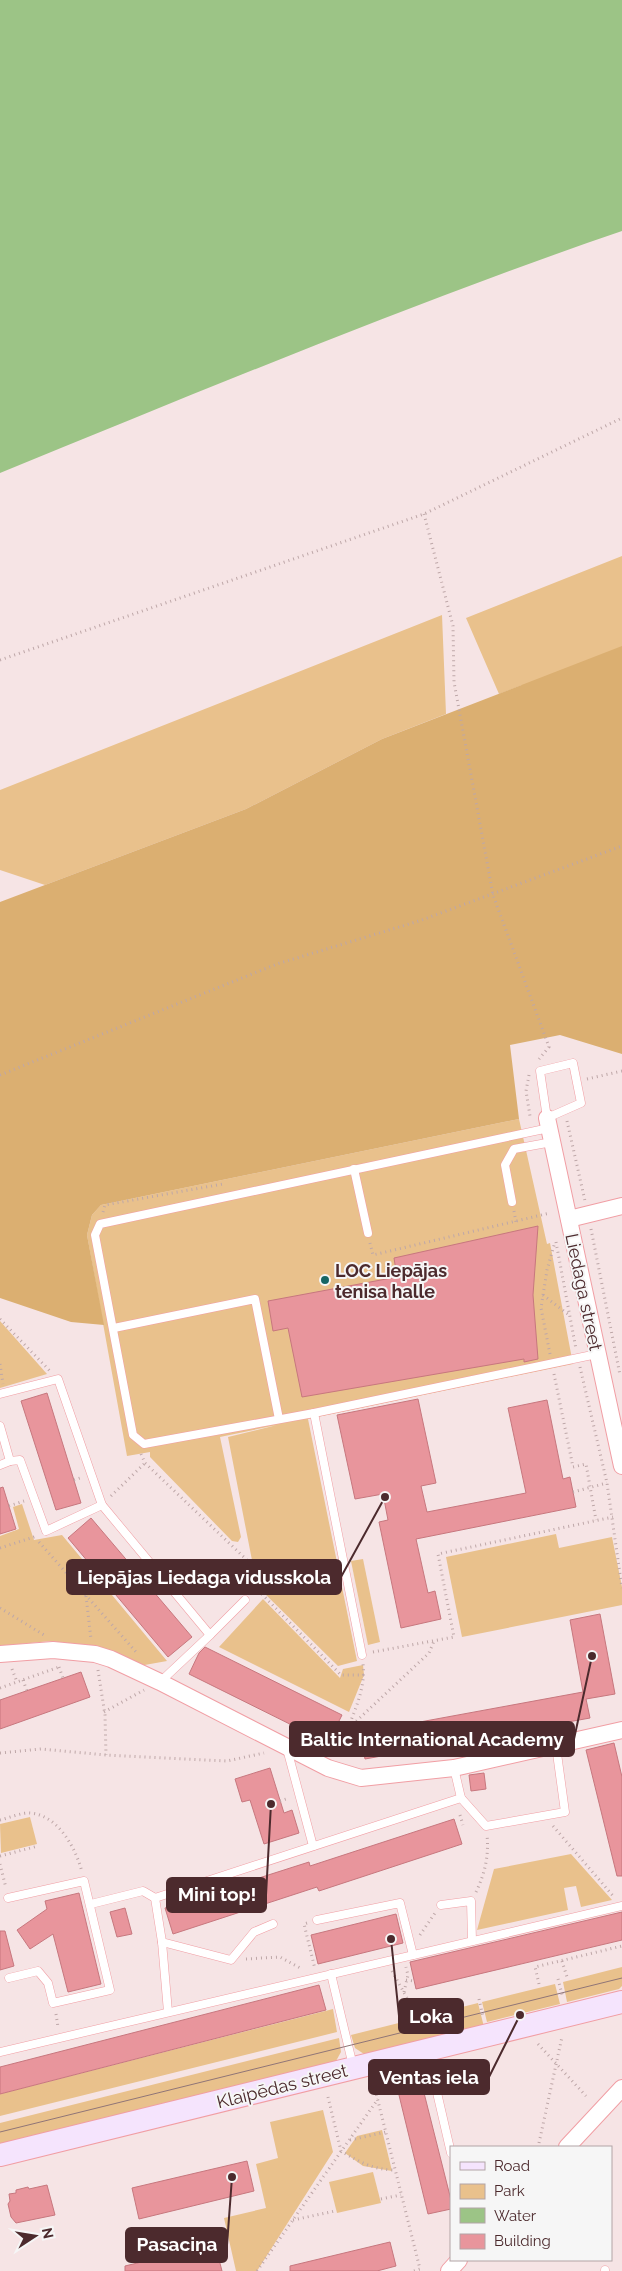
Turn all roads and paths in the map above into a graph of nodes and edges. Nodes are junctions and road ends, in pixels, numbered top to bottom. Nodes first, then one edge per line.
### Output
1 (622, 418) edge
2 (424, 514) junction
3 (0, 660) edge
4 (622, 846) edge
5 (493, 895) junction
6 (537, 1062) dead end
7 (622, 1071) edge
8 (531, 1072) dead end
9 (0, 1075) edge
10 (576, 1082) junction
11 (526, 1091) dead end
12 (565, 1111) junction
13 (550, 1129) junction
14 (354, 1169) junction
15 (512, 1202) dead end
16 (622, 1206) edge
17 (550, 1213) dead end
18 (588, 1214) junction
19 (569, 1219) junction
20 (368, 1233) joint
21 (543, 1295) dead end
22 (570, 1315) dead end
23 (0, 1319) edge
24 (114, 1328) junction
25 (597, 1354) junction
26 (578, 1358) junction
27 (0, 1364) edge
28 (621, 1366) edge
29 (58, 1379) junction
30 (2, 1393) edge
31 (314, 1412) junction
32 (279, 1419) junction
33 (0, 1426) edge
34 (133, 1435) junction
35 (10, 1462) junction
36 (145, 1463) junction
37 (0, 1465) edge
38 (622, 1466) edge
39 (573, 1467) dead end
40 (607, 1483) junction
41 (590, 1487) junction
42 (573, 1492) dead end
43 (21, 1493) dead end
44 (24, 1501) junction
45 (102, 1505) junction
46 (9, 1506) dead end
47 (26, 1510) dead end
48 (613, 1518) junction
49 (596, 1520) junction
50 (32, 1528) dead end
51 (46, 1532) junction
52 (35, 1537) junction
53 (0, 1548) edge
54 (622, 1588) edge
55 (86, 1595) junction
56 (244, 1600) dead end
57 (0, 1608) edge
58 (44, 1635) dead end
59 (210, 1635) junction
60 (434, 1641) junction
61 (0, 1654) edge
62 (95, 1654) junction
63 (362, 1654) junction
64 (68, 1664) dead end
65 (364, 1675) junction
66 (23, 1680) junction
67 (160, 1682) junction
68 (0, 1688) edge
69 (27, 1691) dead end
70 (104, 1712) junction
71 (348, 1728) junction
72 (622, 1730) edge
73 (556, 1746) junction
74 (287, 1749) junction
75 (0, 1754) edge
76 (106, 1755) junction
77 (328, 1768) junction
78 (454, 1768) junction
79 (461, 1798) junction
80 (544, 1816) junction
81 (0, 1820) edge
82 (486, 1826) junction
83 (38, 1846) dead end
84 (313, 1846) junction
85 (0, 1856) edge
86 (0, 1864) edge
87 (84, 1881) junction
88 (8, 1898) joint
89 (155, 1898) junction
90 (471, 1901) junction
91 (91, 1904) junction
92 (441, 1905) joint
93 (622, 1906) edge
94 (317, 1920) joint
95 (273, 1924) dead end
96 (472, 1941) junction
97 (162, 1942) junction
98 (622, 1946) edge
99 (412, 1951) junction
100 (404, 1957) junction
101 (232, 1960) junction
102 (388, 1960) junction
103 (562, 1961) junction
104 (330, 1974) junction
105 (317, 1977) junction
106 (567, 1977) dead end
107 (10, 1978) dead end
108 (558, 1979) dead end
109 (406, 1980) junction
110 (414, 1981) dead end
111 (539, 1984) dead end
112 (404, 1993) junction
113 (53, 2002) junction
114 (621, 2003) edge
115 (564, 2005) dead end
116 (168, 2012) junction
117 (417, 2016) dead end
118 (562, 2037) dead end
119 (60, 2038) junction
120 (538, 2044) dead end
121 (0, 2052) edge
122 (555, 2064) junction
123 (353, 2068) junction
124 (434, 2084) dead end
125 (374, 2085) dead end
126 (622, 2088) edge
127 (586, 2096) dead end
128 (328, 2097) dead end
129 (378, 2099) junction
130 (386, 2132) junction
131 (348, 2141) junction
132 (539, 2144) dead end
133 (567, 2146) edge
134 (450, 2149) edge
135 (341, 2152) junction
136 (0, 2155) edge
137 (395, 2170) junction
138 (401, 2195) junction
139 (381, 2199) dead end
140 (335, 2211) dead end
141 (293, 2220) junction
142 (458, 2261) edge
143 (257, 2271) edge
144 (414, 2271) edge
145 (448, 2271) edge

1 - 2 path
2 - 3 path
2 - 5 path
4 - 5 path
5 - 6 path
5 - 9 path
7 - 10 path
8 - 11 path
10 - 12 lane
10 - 13 lane
12 - 13 lane
12 - 18 path
13 - 14 lane
13 - 15 lane
13 - 19 street, Liedaga street
14 - 20 lane
14 - 24 lane
16 - 18 street
17 - 20 path
18 - 19 street
18 - 28 path
19 - 25 street, Liedaga street
21 - 22 path
23 - 29 path
24 - 32 lane
24 - 34 lane
25 - 26 lane
25 - 38 street, Liedaga street
26 - 31 lane
26 - 40 path
27 - 30 path
29 - 30 lane
29 - 45 lane
31 - 32 lane
31 - 63 lane
32 - 34 lane
33 - 35 lane
34 - 36 path
35 - 37 lane
35 - 51 lane
36 - 45 path
36 - 65 path
39 - 41 path
40 - 41 path
40 - 48 path
41 - 42 path
41 - 49 path
43 - 44 path
44 - 46 path
44 - 47 path
45 - 51 lane
45 - 59 lane
48 - 49 path
48 - 54 path
49 - 60 path
50 - 52 path
51 - 52 path
52 - 53 path
52 - 55 path
55 - 62 path
55 - 67 path
56 - 59 lane
57 - 58 path
59 - 67 lane
60 - 63 path
60 - 71 path
61 - 62 street
62 - 67 street
62 - 70 path
63 - 65 path
64 - 66 path
65 - 71 path
66 - 68 path
66 - 69 path
67 - 70 path
67 - 74 street
70 - 76 path
71 - 77 path
72 - 73 street
73 - 78 street
73 - 80 lane
74 - 76 path
74 - 77 street
74 - 84 lane
75 - 76 path
77 - 78 street
78 - 79 lane
79 - 82 lane
79 - 84 lane
80 - 82 lane
80 - 93 path
81 - 87 path
82 - 90 path
83 - 85 path
84 - 89 lane
86 - 88 path
87 - 88 lane
87 - 91 lane
89 - 91 lane
89 - 97 lane
90 - 92 lane
90 - 96 lane
91 - 113 lane
92 - 99 path
93 - 96 lane
94 - 99 lane
94 - 105 path
95 - 101 lane
96 - 99 lane
97 - 101 lane
97 - 116 lane
98 - 103 path
99 - 100 lane
100 - 102 lane
100 - 109 path
101 - 105 path
102 - 104 lane
102 - 112 path
103 - 106 path
103 - 111 path
104 - 105 lane
104 - 123 lane
105 - 116 lane
107 - 113 lane
108 - 115 path
109 - 110 path
109 - 112 path
112 - 117 path
113 - 119 path
114 - 123 main road, Klaipēdas street
116 - 119 lane
118 - 122 path
119 - 121 lane
120 - 122 path
122 - 127 path
122 - 132 path
123 - 136 main road, Klaipēdas street
124 - 134 lane
125 - 129 path
126 - 133 street
128 - 135 path
129 - 130 path
129 - 131 path
130 - 131 path
130 - 137 path
131 - 135 path
135 - 137 path
135 - 141 path
137 - 138 path
138 - 139 path
138 - 144 path
140 - 141 path
141 - 143 path
142 - 145 street

